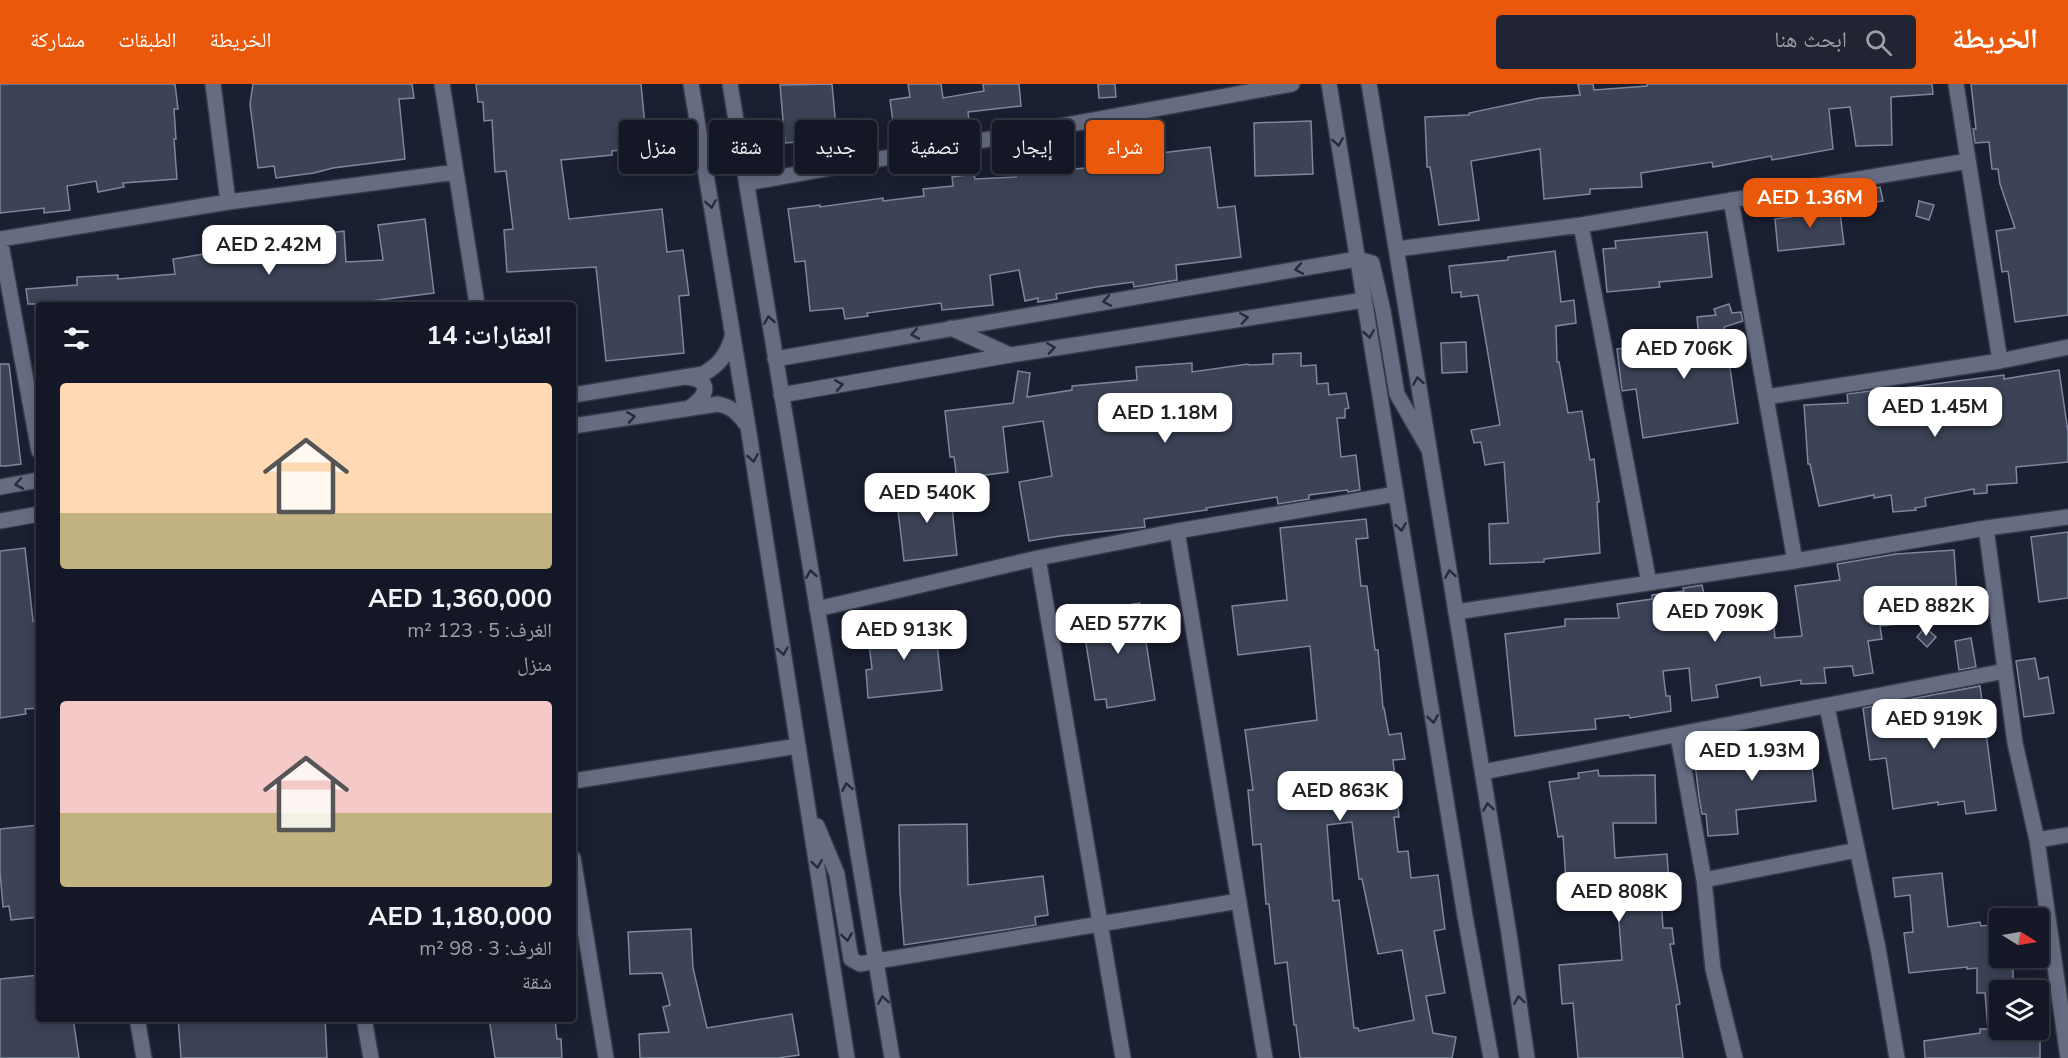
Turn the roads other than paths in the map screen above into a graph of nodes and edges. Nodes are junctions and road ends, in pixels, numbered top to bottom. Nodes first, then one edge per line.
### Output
1 (213, 84) edge
2 (442, 84) edge
3 (691, 84) edge
4 (730, 84) edge
5 (1292, 84) edge
6 (1329, 84) edge
7 (1356, 84) edge
8 (1370, 84) edge
9 (1956, 84) edge
10 (1968, 161) junction
11 (456, 172) junction
12 (747, 183) junction
13 (1731, 200) junction
14 (228, 202) junction
15 (1581, 225) junction
16 (0, 239) edge
17 (1397, 249) junction
18 (1357, 259) junction
19 (1364, 300) junction
20 (477, 302) edge
21 (951, 328) junction
22 (732, 334) junction
23 (2068, 347) edge
24 (1010, 355) junction
25 (775, 359) junction
26 (2000, 361) junction
27 (686, 377) junction
28 (576, 395) edge
29 (781, 395) junction
30 (1766, 397) junction
31 (689, 408) junction
32 (576, 426) edge
33 (748, 427) junction
34 (36, 435) edge
35 (1430, 450) junction
36 (36, 481) edge
37 (0, 487) edge
38 (1396, 494) junction
39 (36, 515) edge
40 (2068, 517) edge
41 (0, 521) edge
42 (1986, 528) junction
43 (1177, 531) junction
44 (1038, 558) junction
45 (1796, 561) junction
46 (1649, 583) junction
47 (817, 609) junction
48 (1456, 612) junction
49 (2005, 671) junction
50 (1827, 707) junction
51 (1678, 736) junction
52 (798, 746) junction
53 (1483, 772) junction
54 (576, 781) edge
55 (807, 801) junction
56 (2068, 835) edge
57 (2037, 840) junction
58 (1857, 850) junction
59 (576, 876) edge
60 (1704, 880) junction
61 (1239, 901) junction
62 (1100, 925) junction
63 (877, 961) junction
64 (2063, 991) edge
65 (138, 1022) edge
66 (365, 1022) edge
67 (144, 1058) edge
68 (371, 1058) edge
69 (606, 1058) edge
70 (848, 1058) edge
71 (892, 1058) edge
72 (1123, 1058) edge
73 (1265, 1058) edge
74 (1491, 1058) edge
75 (1527, 1058) edge
76 (1735, 1058) edge
77 (1897, 1058) edge
78 (2068, 1058) edge

1 - 14 street
2 - 11 street
3 -> 22 street
4 - 12 street
5 - 12 street
6 -> 18 street
7 - 8 street
8 - 17 street
9 - 10 street
10 - 13 street
10 - 26 street
11 - 14 street
11 - 20 street
25 -> 12 street
13 - 15 street
13 - 30 street
14 - 16 street
15 - 17 street
15 - 46 street
16 - 34 street
35 -> 17 street
18 - 19 street
18 -> 21 street
18 - 35 street
24 -> 19 street
19 -> 38 street
21 - 24 street
21 -> 25 street
22 - 27 street
22 - 33 street
23 - 26 street
29 -> 24 street
25 - 29 street
26 - 30 street
27 - 28 street
27 - 31 street
47 -> 29 street
30 - 45 street
32 -> 31 street
31 - 33 street
33 -> 52 street
48 -> 35 street
36 -> 37 street
38 - 43 street
38 -> 74 street
39 - 41 street
40 - 42 street
42 - 45 street
42 - 49 street
43 - 44 street
43 - 61 street
44 - 47 street
44 - 62 street
45 - 46 street
46 - 48 street
63 -> 47 street
48 - 53 street
49 - 50 street
49 - 57 street
50 - 51 street
50 - 58 street
51 - 53 street
51 - 60 street
52 - 54 street
52 - 55 street
75 -> 53 street
55 -> 63 street
55 -> 70 street
56 - 57 street
57 - 64 street
58 - 60 street
58 - 77 street
59 - 69 street
60 - 76 street
61 - 62 street
61 - 73 street
62 - 63 street
62 - 72 street
71 -> 63 street
64 - 78 street
65 - 67 street
66 - 68 street

